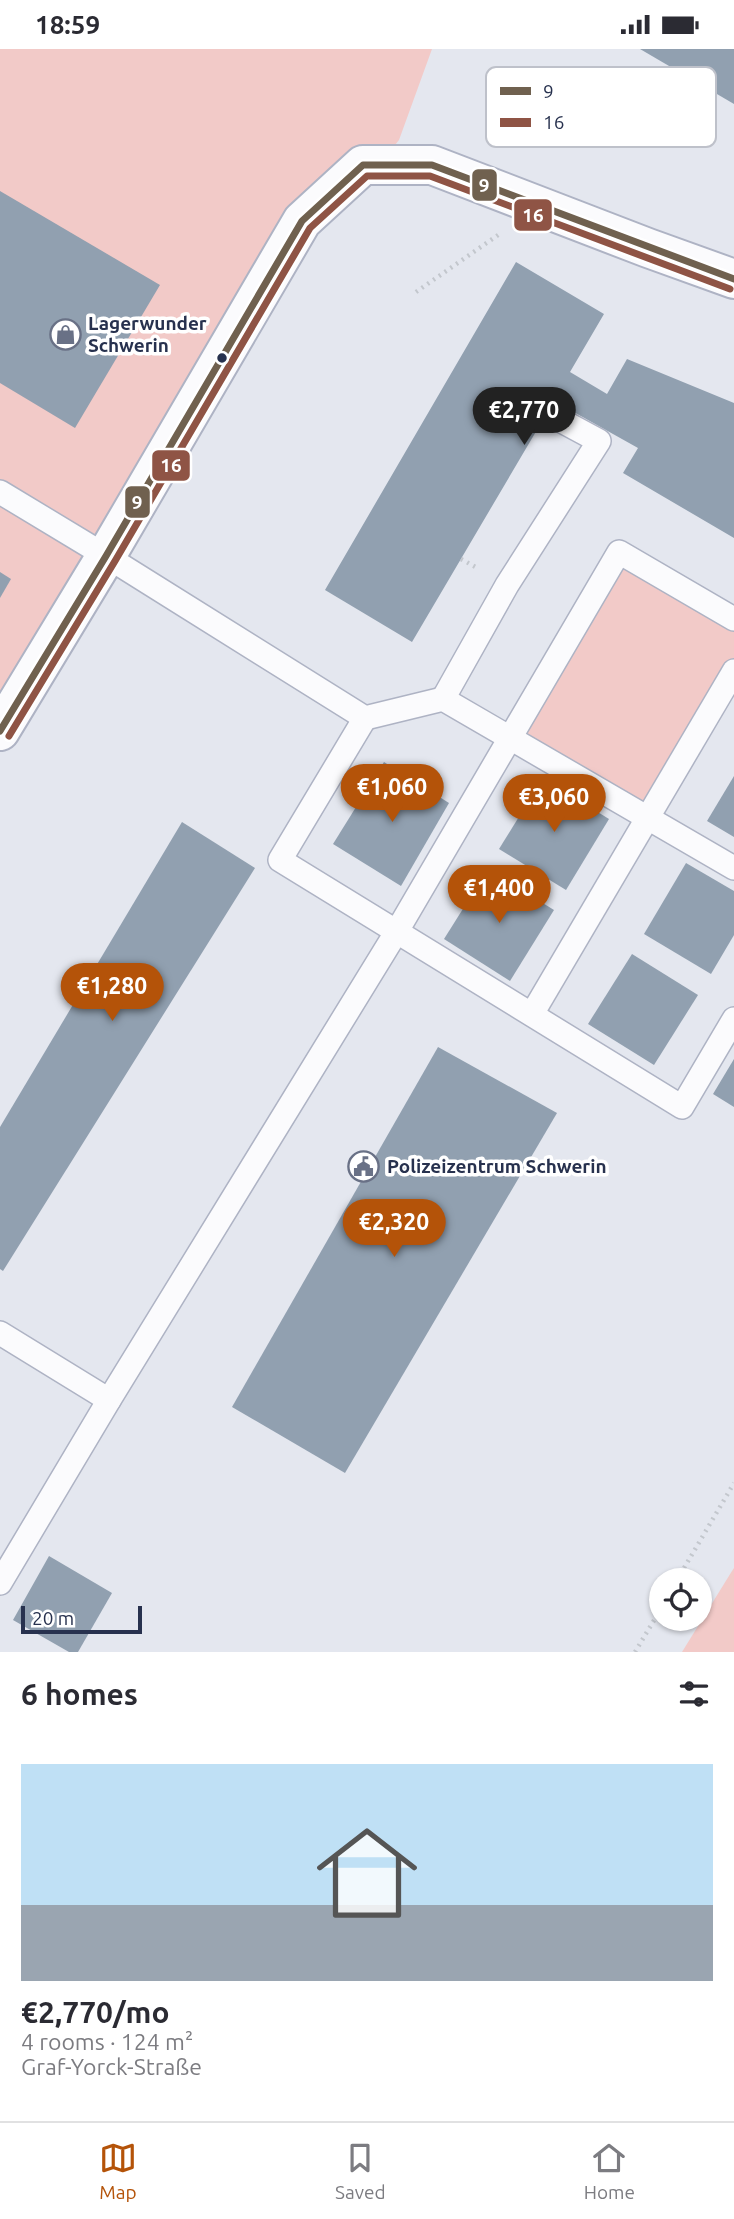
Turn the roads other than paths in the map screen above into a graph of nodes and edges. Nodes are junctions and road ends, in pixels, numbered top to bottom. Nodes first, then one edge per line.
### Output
1 (734, 279) edge
2 (547, 413) dead end
3 (0, 492) edge
4 (106, 556) junction
5 (734, 619) edge
6 (734, 671) edge
7 (443, 699) junction
8 (365, 718) junction
9 (0, 731) edge
10 (511, 738) junction
11 (648, 819) junction
12 (734, 868) edge
13 (397, 931) junction
14 (532, 1014) junction
15 (734, 1019) edge
16 (0, 1333) edge
17 (109, 1400) junction
18 (0, 1583) edge

1 - 4 street
2 - 7 lane
3 - 4 lane
4 - 8 lane
4 - 9 street
5 - 10 lane
6 - 11 lane
7 - 8 lane
7 - 10 lane
8 - 13 lane
10 - 11 lane
10 - 13 lane
11 - 12 lane
11 - 14 lane
13 - 14 lane
13 - 17 lane
14 - 15 lane
16 - 17 lane
17 - 18 lane

